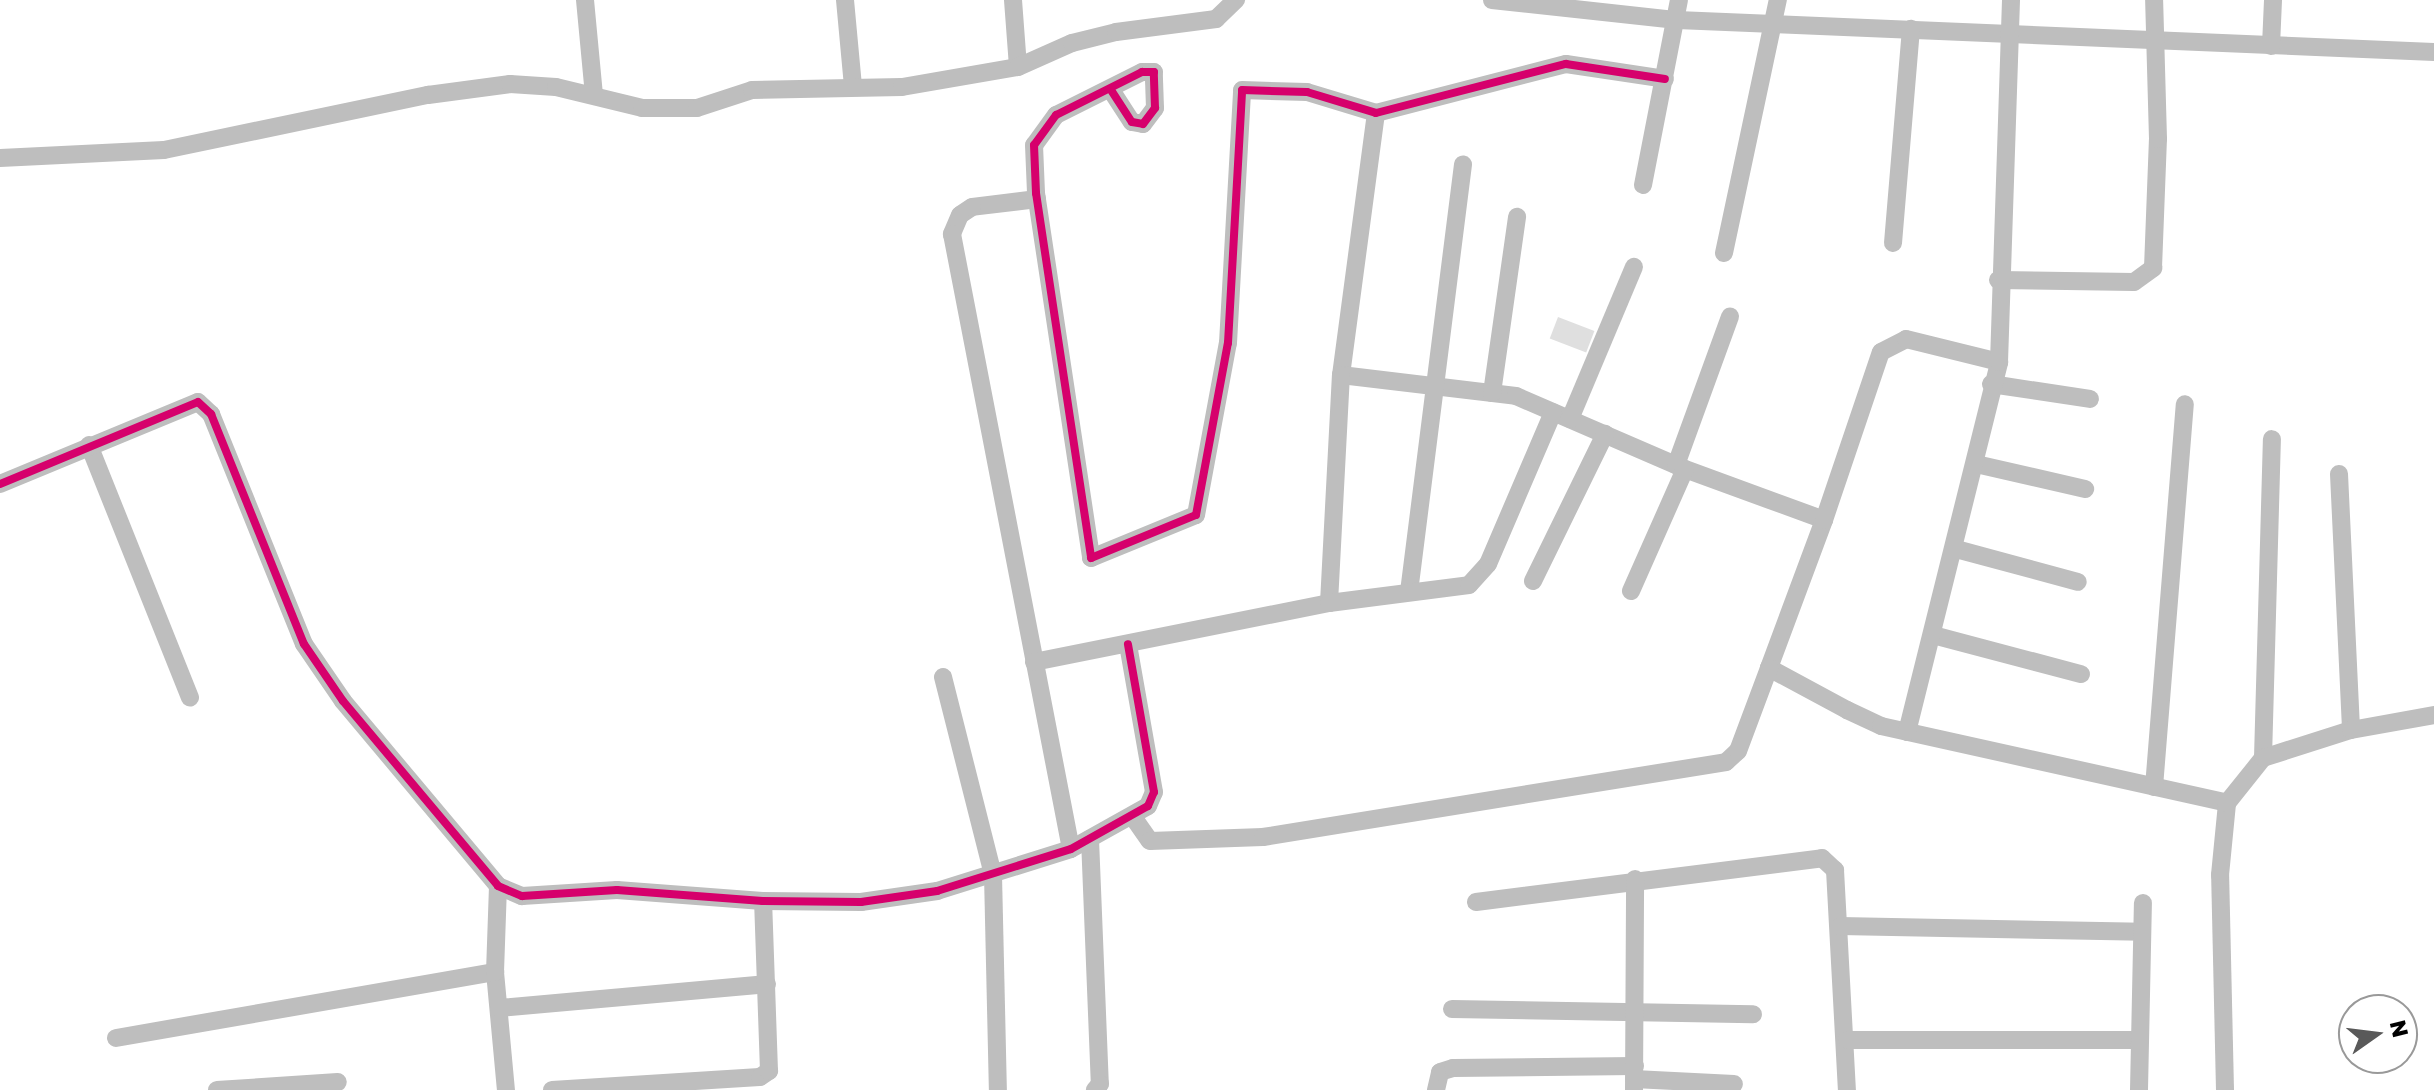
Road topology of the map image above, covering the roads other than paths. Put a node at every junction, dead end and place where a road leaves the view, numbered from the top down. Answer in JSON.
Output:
{"nodes":[{"id":1,"x":585,"y":0,"type":"edge"},
{"id":2,"x":845,"y":0,"type":"edge"},
{"id":3,"x":1013,"y":0,"type":"edge"},
{"id":4,"x":1236,"y":0,"type":"edge"},
{"id":5,"x":1492,"y":0,"type":"edge"},
{"id":6,"x":1679,"y":0,"type":"edge"},
{"id":7,"x":1778,"y":0,"type":"edge"},
{"id":8,"x":2011,"y":0,"type":"edge"},
{"id":9,"x":2154,"y":0,"type":"edge"},
{"id":10,"x":2273,"y":0,"type":"edge"},
{"id":11,"x":1558,"y":3,"type":"edge"},
{"id":12,"x":1677,"y":20,"type":"junction"},
{"id":13,"x":1773,"y":22,"type":"junction"},
{"id":14,"x":1911,"y":29,"type":"junction"},
{"id":15,"x":2011,"y":35,"type":"junction"},
{"id":16,"x":2155,"y":42,"type":"junction"},
{"id":17,"x":2271,"y":46,"type":"junction"},
{"id":18,"x":2434,"y":52,"type":"edge"},
{"id":19,"x":1018,"y":67,"type":"junction"},
{"id":20,"x":1665,"y":79,"type":"junction"},
{"id":21,"x":853,"y":86,"type":"junction"},
{"id":22,"x":1111,"y":90,"type":"dead end"},
{"id":23,"x":594,"y":96,"type":"junction"},
{"id":24,"x":1376,"y":113,"type":"junction"},
{"id":25,"x":0,"y":158,"type":"edge"},
{"id":26,"x":1463,"y":164,"type":"dead end"},
{"id":27,"x":1643,"y":185,"type":"dead end"},
{"id":28,"x":1037,"y":199,"type":"junction"},
{"id":29,"x":1517,"y":217,"type":"dead end"},
{"id":30,"x":1893,"y":243,"type":"dead end"},
{"id":31,"x":1724,"y":253,"type":"dead end"},
{"id":32,"x":1634,"y":267,"type":"dead end"},
{"id":33,"x":1998,"y":280,"type":"junction"},
{"id":34,"x":1730,"y":317,"type":"dead end"},
{"id":35,"x":1999,"y":362,"type":"junction"},
{"id":36,"x":1341,"y":375,"type":"junction"},
{"id":37,"x":1991,"y":384,"type":"junction"},
{"id":38,"x":1432,"y":385,"type":"junction"},
{"id":39,"x":1492,"y":393,"type":"junction"},
{"id":40,"x":2090,"y":399,"type":"dead end"},
{"id":41,"x":2185,"y":404,"type":"dead end"},
{"id":42,"x":1562,"y":415,"type":"junction"},
{"id":43,"x":1605,"y":434,"type":"junction"},
{"id":44,"x":2272,"y":439,"type":"dead end"},
{"id":45,"x":89,"y":445,"type":"junction"},
{"id":46,"x":1976,"y":464,"type":"junction"},
{"id":47,"x":1681,"y":467,"type":"junction"},
{"id":48,"x":2339,"y":474,"type":"dead end"},
{"id":49,"x":0,"y":484,"type":"edge"},
{"id":50,"x":2085,"y":489,"type":"dead end"},
{"id":51,"x":1824,"y":520,"type":"junction"},
{"id":52,"x":1956,"y":549,"type":"junction"},
{"id":53,"x":1533,"y":581,"type":"dead end"},
{"id":54,"x":2078,"y":582,"type":"dead end"},
{"id":55,"x":1631,"y":591,"type":"dead end"},
{"id":56,"x":1409,"y":592,"type":"junction"},
{"id":57,"x":1329,"y":603,"type":"junction"},
{"id":58,"x":1933,"y":635,"type":"junction"},
{"id":59,"x":1128,"y":644,"type":"junction"},
{"id":60,"x":1034,"y":662,"type":"junction"},
{"id":61,"x":1769,"y":668,"type":"junction"},
{"id":62,"x":2081,"y":674,"type":"dead end"},
{"id":63,"x":943,"y":677,"type":"dead end"},
{"id":64,"x":190,"y":698,"type":"dead end"},
{"id":65,"x":2434,"y":715,"type":"edge"},
{"id":66,"x":2351,"y":730,"type":"junction"},
{"id":67,"x":1907,"y":732,"type":"junction"},
{"id":68,"x":2263,"y":758,"type":"junction"},
{"id":69,"x":2154,"y":787,"type":"junction"},
{"id":70,"x":2227,"y":803,"type":"junction"},
{"id":71,"x":1133,"y":817,"type":"junction"},
{"id":72,"x":1090,"y":839,"type":"junction"},
{"id":73,"x":1071,"y":849,"type":"junction"},
{"id":74,"x":993,"y":875,"type":"junction"},
{"id":75,"x":1635,"y":879,"type":"junction"},
{"id":76,"x":498,"y":886,"type":"junction"},
{"id":77,"x":763,"y":901,"type":"junction"},
{"id":78,"x":1476,"y":902,"type":"dead end"},
{"id":79,"x":2143,"y":903,"type":"dead end"},
{"id":80,"x":1840,"y":926,"type":"junction"},
{"id":81,"x":2142,"y":932,"type":"junction"},
{"id":82,"x":495,"y":972,"type":"junction"},
{"id":83,"x":767,"y":984,"type":"junction"},
{"id":84,"x":499,"y":1008,"type":"junction"},
{"id":85,"x":1452,"y":1009,"type":"dead end"},
{"id":86,"x":1638,"y":1012,"type":"junction"},
{"id":87,"x":1753,"y":1014,"type":"dead end"},
{"id":88,"x":116,"y":1038,"type":"dead end"},
{"id":89,"x":1847,"y":1040,"type":"junction"},
{"id":90,"x":2138,"y":1040,"type":"junction"},
{"id":91,"x":1634,"y":1078,"type":"edge"},
{"id":92,"x":338,"y":1082,"type":"dead end"},
{"id":93,"x":1734,"y":1084,"type":"dead end"},
{"id":94,"x":637,"y":1087,"type":"edge"},
{"id":95,"x":294,"y":1088,"type":"edge"},
{"id":96,"x":217,"y":1090,"type":"edge"},
{"id":97,"x":506,"y":1090,"type":"edge"},
{"id":98,"x":552,"y":1090,"type":"edge"},
{"id":99,"x":998,"y":1090,"type":"edge"},
{"id":100,"x":1095,"y":1090,"type":"edge"},
{"id":101,"x":1436,"y":1090,"type":"edge"},
{"id":102,"x":1847,"y":1090,"type":"edge"},
{"id":103,"x":2139,"y":1090,"type":"edge"},
{"id":104,"x":2225,"y":1090,"type":"edge"}],
"edges":[{"from":1,"to":23,"type":"street"},
{"from":2,"to":21,"type":"street"},
{"from":3,"to":19,"type":"street"},
{"from":4,"to":19,"type":"street"},
{"from":5,"to":11,"type":"street"},
{"from":6,"to":12,"type":"street"},
{"from":7,"to":13,"type":"street"},
{"from":8,"to":15,"type":"street"},
{"from":9,"to":16,"type":"street"},
{"from":10,"to":17,"type":"street"},
{"from":11,"to":12,"type":"street"},
{"from":12,"to":13,"type":"street"},
{"from":12,"to":20,"type":"street"},
{"from":13,"to":14,"type":"street"},
{"from":13,"to":31,"type":"street"},
{"from":14,"to":15,"type":"street"},
{"from":14,"to":30,"type":"street"},
{"from":15,"to":16,"type":"street"},
{"from":15,"to":33,"type":"street"},
{"from":16,"to":17,"type":"street"},
{"from":16,"to":33,"type":"street"},
{"from":17,"to":18,"type":"street"},
{"from":19,"to":21,"type":"street"},
{"from":20,"to":24,"type":"street"},
{"from":20,"to":27,"type":"street"},
{"from":21,"to":23,"type":"street"},
{"from":22,"to":28,"type":"street"},
{"from":23,"to":25,"type":"street"},
{"from":24,"to":28,"type":"street"},
{"from":24,"to":36,"type":"street"},
{"from":26,"to":38,"type":"street"},
{"from":28,"to":60,"type":"street"},
{"from":29,"to":39,"type":"street"},
{"from":32,"to":42,"type":"street"},
{"from":33,"to":35,"type":"street"},
{"from":34,"to":47,"type":"street"},
{"from":35,"to":37,"type":"street"},
{"from":35,"to":51,"type":"street"},
{"from":36,"to":38,"type":"street"},
{"from":36,"to":57,"type":"street"},
{"from":37,"to":40,"type":"street"},
{"from":37,"to":46,"type":"street"},
{"from":38,"to":39,"type":"street"},
{"from":38,"to":56,"type":"street"},
{"from":39,"to":42,"type":"street"},
{"from":41,"to":69,"type":"street"},
{"from":42,"to":43,"type":"street"},
{"from":42,"to":56,"type":"street"},
{"from":43,"to":47,"type":"street"},
{"from":43,"to":53,"type":"street"},
{"from":44,"to":68,"type":"street"},
{"from":45,"to":49,"type":"street"},
{"from":45,"to":64,"type":"street"},
{"from":45,"to":76,"type":"street"},
{"from":46,"to":50,"type":"street"},
{"from":46,"to":52,"type":"street"},
{"from":47,"to":51,"type":"street"},
{"from":47,"to":55,"type":"street"},
{"from":48,"to":66,"type":"street"},
{"from":51,"to":61,"type":"street"},
{"from":52,"to":54,"type":"street"},
{"from":52,"to":58,"type":"street"},
{"from":56,"to":57,"type":"street"},
{"from":57,"to":59,"type":"street"},
{"from":58,"to":62,"type":"street"},
{"from":58,"to":67,"type":"street"},
{"from":59,"to":60,"type":"street"},
{"from":59,"to":71,"type":"street"},
{"from":60,"to":73,"type":"street"},
{"from":61,"to":67,"type":"street"},
{"from":61,"to":71,"type":"street"},
{"from":63,"to":74,"type":"street"},
{"from":65,"to":66,"type":"street"},
{"from":66,"to":68,"type":"street"},
{"from":67,"to":69,"type":"street"},
{"from":68,"to":70,"type":"street"},
{"from":69,"to":70,"type":"street"},
{"from":70,"to":104,"type":"street"},
{"from":71,"to":72,"type":"street"},
{"from":72,"to":73,"type":"street"},
{"from":72,"to":100,"type":"street"},
{"from":73,"to":74,"type":"street"},
{"from":74,"to":77,"type":"street"},
{"from":74,"to":99,"type":"street"},
{"from":75,"to":78,"type":"street"},
{"from":75,"to":80,"type":"street"},
{"from":75,"to":86,"type":"street"},
{"from":76,"to":77,"type":"street"},
{"from":76,"to":82,"type":"street"},
{"from":77,"to":83,"type":"street"},
{"from":79,"to":81,"type":"street"},
{"from":80,"to":81,"type":"street"},
{"from":80,"to":89,"type":"street"},
{"from":81,"to":90,"type":"street"},
{"from":82,"to":84,"type":"street"},
{"from":82,"to":88,"type":"street"},
{"from":83,"to":84,"type":"street"},
{"from":83,"to":94,"type":"street"},
{"from":84,"to":97,"type":"street"},
{"from":85,"to":86,"type":"street"},
{"from":86,"to":87,"type":"street"},
{"from":86,"to":91,"type":"street"},
{"from":89,"to":90,"type":"street"},
{"from":89,"to":102,"type":"street"},
{"from":90,"to":103,"type":"street"},
{"from":91,"to":93,"type":"street"},
{"from":91,"to":101,"type":"street"},
{"from":92,"to":95,"type":"street"},
{"from":94,"to":98,"type":"street"},
{"from":95,"to":96,"type":"street"}]}
